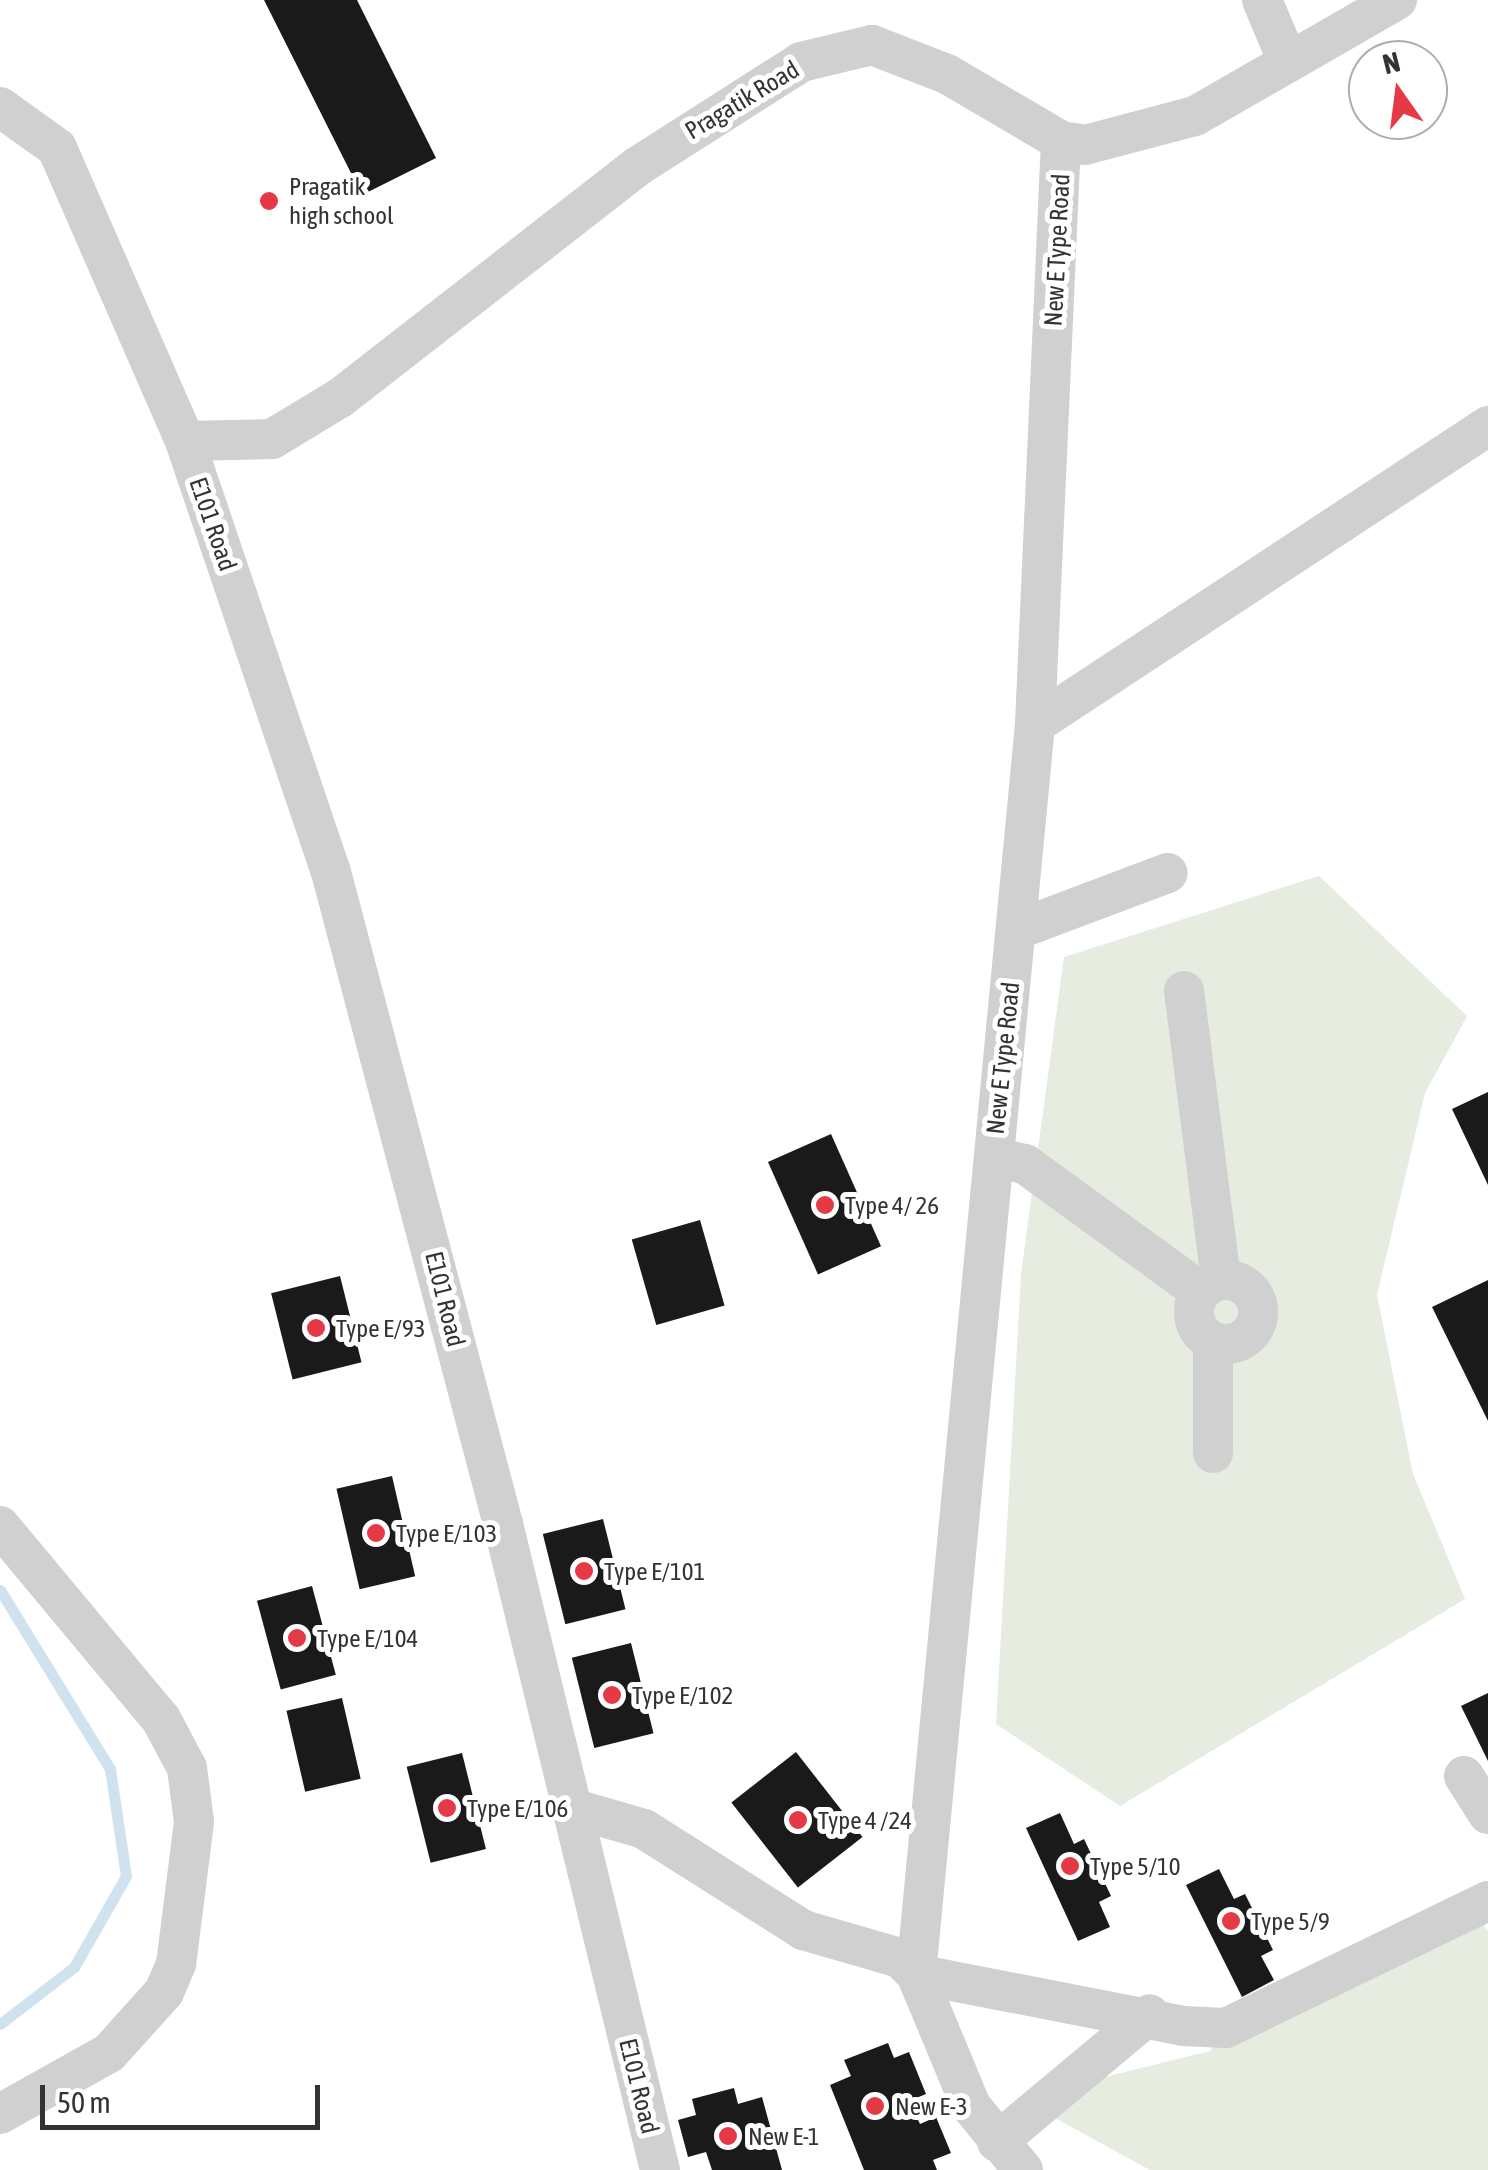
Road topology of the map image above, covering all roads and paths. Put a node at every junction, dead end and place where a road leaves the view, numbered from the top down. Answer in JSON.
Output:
{"nodes":[{"id":1,"x":1262,"y":0,"type":"edge"},
{"id":2,"x":1397,"y":0,"type":"edge"},
{"id":3,"x":1288,"y":62,"type":"junction"},
{"id":4,"x":0,"y":107,"type":"edge"},
{"id":5,"x":1062,"y":141,"type":"junction"},
{"id":6,"x":1488,"y":426,"type":"edge"},
{"id":7,"x":185,"y":441,"type":"junction"},
{"id":8,"x":1036,"y":724,"type":"junction"},
{"id":9,"x":1168,"y":873,"type":"dead end"},
{"id":10,"x":1016,"y":930,"type":"junction"},
{"id":11,"x":1184,"y":991,"type":"dead end"},
{"id":12,"x":994,"y":1158,"type":"junction"},
{"id":13,"x":1210,"y":1285,"type":"junction"},
{"id":14,"x":1213,"y":1342,"type":"junction"},
{"id":15,"x":1212,"y":1453,"type":"dead end"},
{"id":16,"x":0,"y":1526,"type":"edge"},
{"id":17,"x":1464,"y":1776,"type":"dead end"},
{"id":18,"x":568,"y":1808,"type":"junction"},
{"id":19,"x":1488,"y":1814,"type":"edge"},
{"id":20,"x":1488,"y":1901,"type":"edge"},
{"id":21,"x":916,"y":1974,"type":"junction"},
{"id":22,"x":1150,"y":2014,"type":"junction"},
{"id":23,"x":0,"y":2114,"type":"edge"},
{"id":24,"x":1010,"y":2156,"type":"edge"},
{"id":25,"x":660,"y":2170,"type":"edge"}],
"edges":[{"from":1,"to":3,"type":"street"},
{"from":2,"to":3,"type":"street"},
{"from":3,"to":5,"type":"street"},
{"from":4,"to":7,"type":"street","name":"E101 Road"},
{"from":5,"to":7,"type":"street","name":"Pragatik Road"},
{"from":5,"to":8,"type":"street","name":"New E Type Road"},
{"from":6,"to":8,"type":"street"},
{"from":7,"to":18,"type":"street","name":"E101 Road"},
{"from":8,"to":10,"type":"street","name":"New E Type Road"},
{"from":9,"to":10,"type":"street"},
{"from":10,"to":12,"type":"street","name":"New E Type Road"},
{"from":11,"to":13,"type":"street"},
{"from":12,"to":13,"type":"street"},
{"from":12,"to":21,"type":"street","name":"New E Type Road"},
{"from":13,"to":14,"type":"street"},
{"from":13,"to":14,"type":"street"},
{"from":14,"to":15,"type":"street"},
{"from":16,"to":23,"type":"street"},
{"from":17,"to":19,"type":"street"},
{"from":18,"to":21,"type":"street"},
{"from":18,"to":25,"type":"street","name":"E101 Road"},
{"from":20,"to":22,"type":"street"},
{"from":21,"to":22,"type":"street"},
{"from":21,"to":24,"type":"street"},
{"from":22,"to":24,"type":"street"}]}
